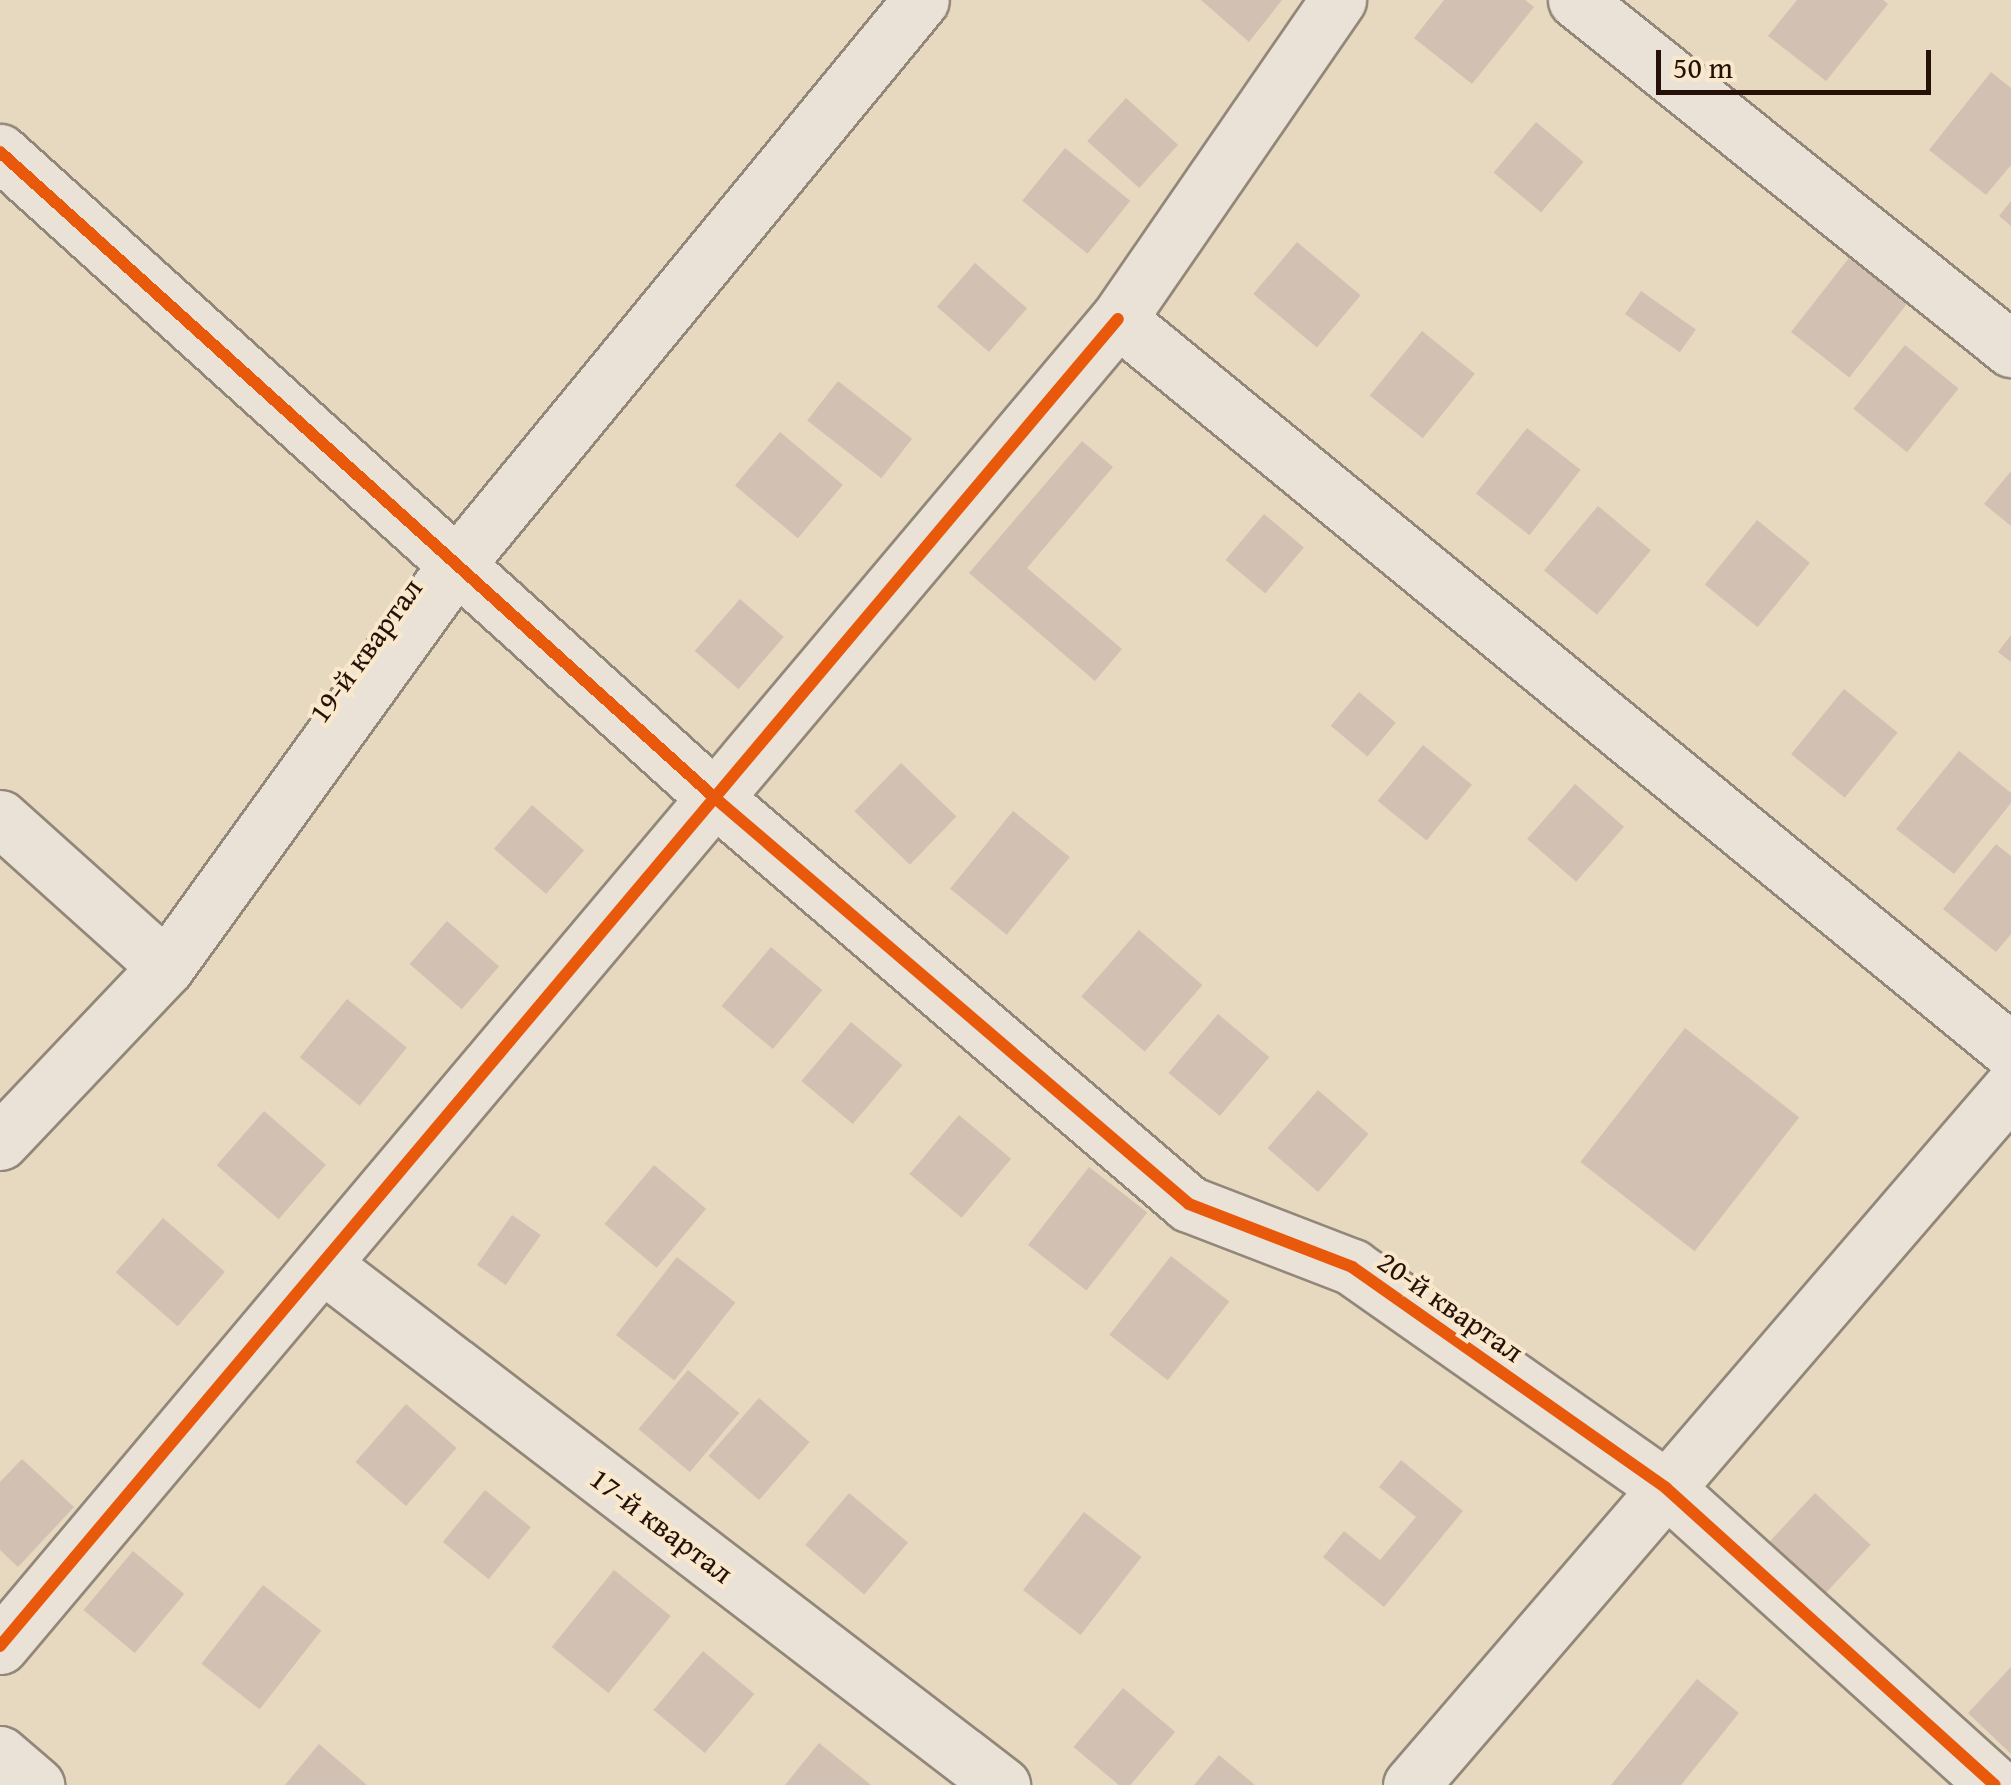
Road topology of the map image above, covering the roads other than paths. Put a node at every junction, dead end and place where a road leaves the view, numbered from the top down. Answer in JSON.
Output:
{"nodes":[{"id":1,"x":921,"y":0,"type":"edge"},
{"id":2,"x":1338,"y":0,"type":"edge"},
{"id":3,"x":1576,"y":0,"type":"edge"},
{"id":4,"x":0,"y":152,"type":"edge"},
{"id":5,"x":1118,"y":319,"type":"junction"},
{"id":6,"x":2011,"y":349,"type":"edge"},
{"id":7,"x":457,"y":564,"type":"junction"},
{"id":8,"x":715,"y":798,"type":"junction"},
{"id":9,"x":0,"y":818,"type":"edge"},
{"id":10,"x":166,"y":967,"type":"junction"},
{"id":11,"x":2011,"y":1051,"type":"edge"},
{"id":12,"x":2011,"y":1088,"type":"edge"},
{"id":13,"x":0,"y":1142,"type":"edge"},
{"id":14,"x":322,"y":1264,"type":"junction"},
{"id":15,"x":1666,"y":1488,"type":"junction"},
{"id":16,"x":0,"y":1646,"type":"edge"},
{"id":17,"x":0,"y":1754,"type":"edge"},
{"id":18,"x":36,"y":1785,"type":"edge"},
{"id":19,"x":1002,"y":1785,"type":"edge"},
{"id":20,"x":1411,"y":1785,"type":"edge"},
{"id":21,"x":1994,"y":1785,"type":"edge"}],
"edges":[{"from":1,"to":7,"type":"street","name":"19-й квартал"},
{"from":2,"to":5,"type":"street"},
{"from":3,"to":6,"type":"street"},
{"from":4,"to":7,"type":"street","name":"20-й квартал"},
{"from":5,"to":8,"type":"street"},
{"from":5,"to":11,"type":"street"},
{"from":7,"to":8,"type":"street","name":"20-й квартал"},
{"from":7,"to":10,"type":"street","name":"19-й квартал"},
{"from":8,"to":14,"type":"street"},
{"from":8,"to":15,"type":"street","name":"20-й квартал"},
{"from":9,"to":10,"type":"street"},
{"from":10,"to":13,"type":"street","name":"19-й квартал"},
{"from":12,"to":15,"type":"street"},
{"from":14,"to":16,"type":"street"},
{"from":14,"to":19,"type":"street","name":"17-й квартал"},
{"from":15,"to":20,"type":"street"},
{"from":15,"to":21,"type":"street","name":"20-й квартал"},
{"from":17,"to":18,"type":"street"}]}
